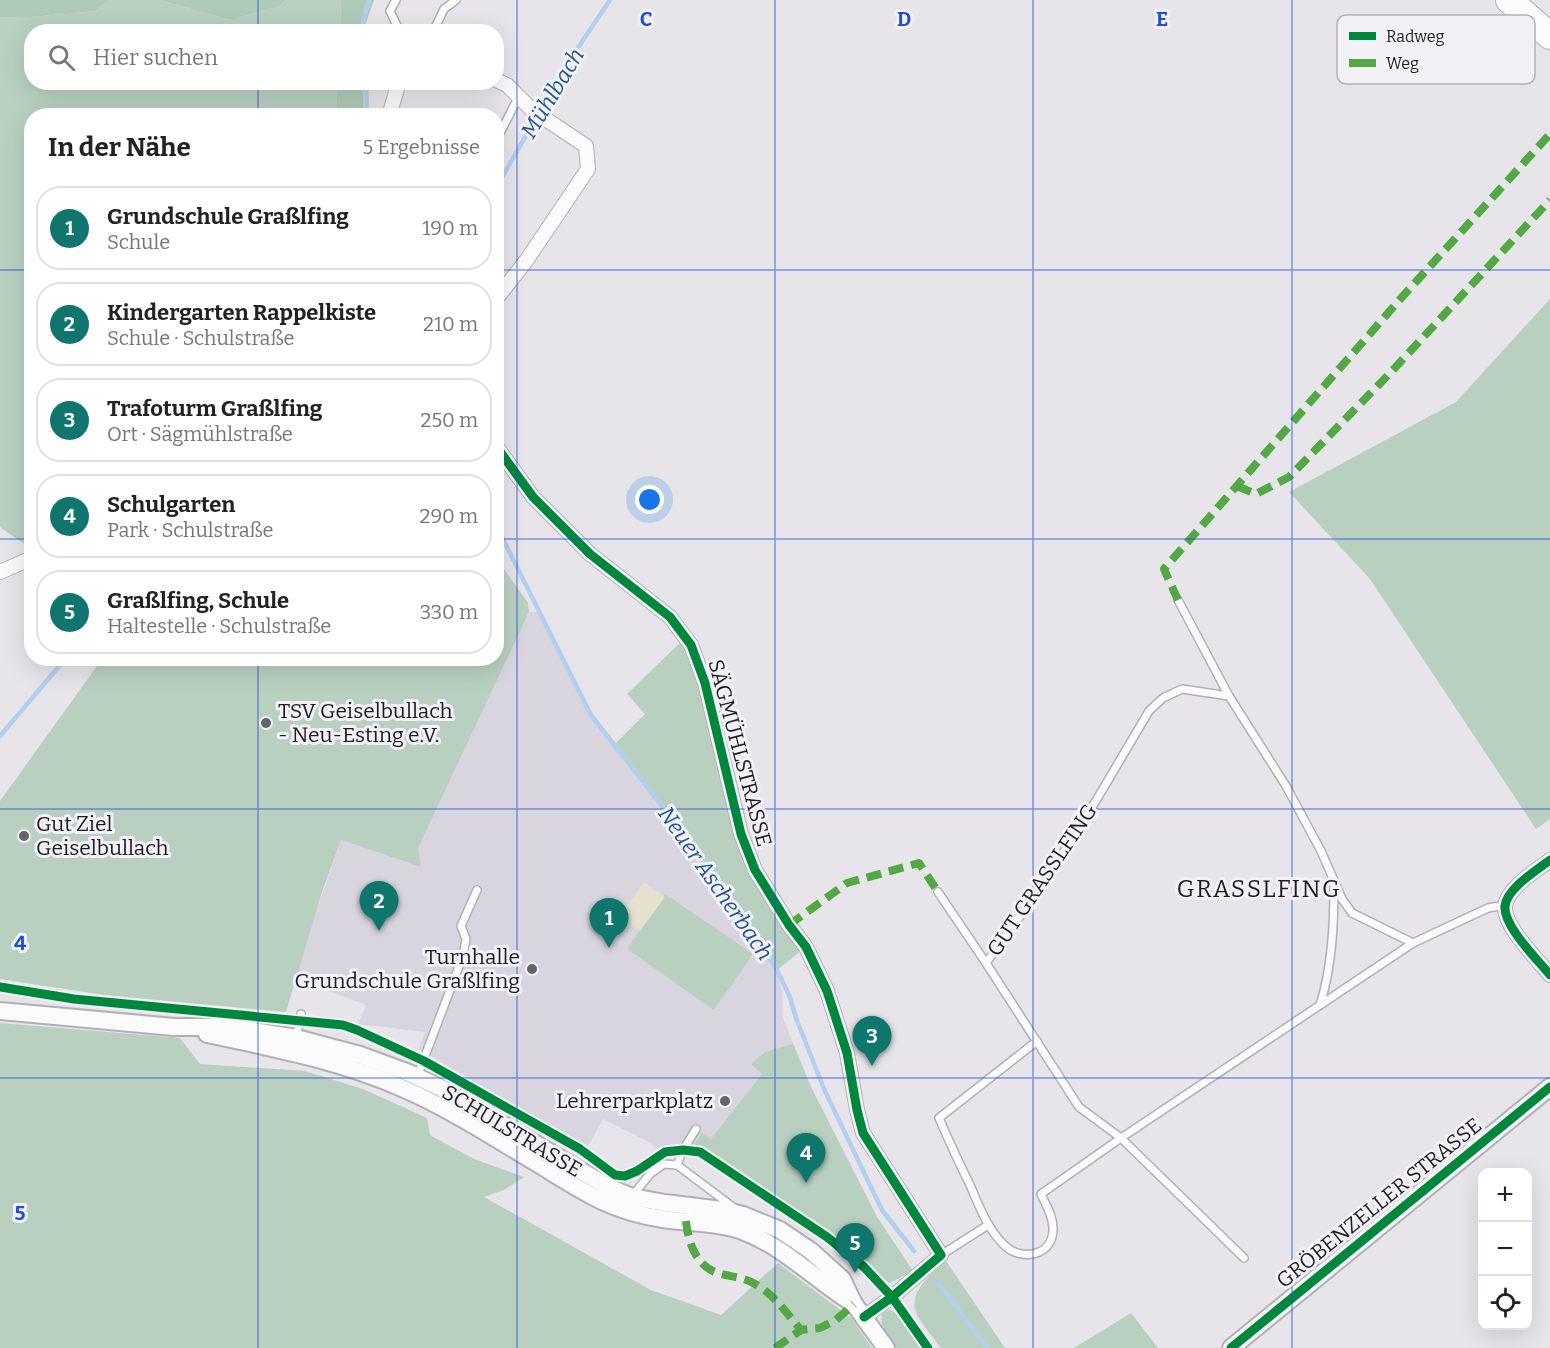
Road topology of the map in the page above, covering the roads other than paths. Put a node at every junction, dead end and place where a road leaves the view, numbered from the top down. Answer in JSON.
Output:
{"nodes":[{"id":1,"x":396,"y":0,"type":"edge"},
{"id":2,"x":456,"y":0,"type":"edge"},
{"id":3,"x":1509,"y":0,"type":"edge"},
{"id":4,"x":1526,"y":15,"type":"edge"},
{"id":5,"x":1535,"y":23,"type":"edge"},
{"id":6,"x":396,"y":24,"type":"edge"},
{"id":7,"x":437,"y":24,"type":"edge"},
{"id":8,"x":1550,"y":36,"type":"edge"},
{"id":9,"x":504,"y":84,"type":"edge"},
{"id":10,"x":397,"y":90,"type":"edge"},
{"id":11,"x":519,"y":96,"type":"junction"},
{"id":12,"x":391,"y":108,"type":"edge"},
{"id":13,"x":504,"y":125,"type":"edge"},
{"id":14,"x":504,"y":288,"type":"edge"},
{"id":15,"x":504,"y":457,"type":"edge"},
{"id":16,"x":24,"y":562,"type":"edge"},
{"id":17,"x":0,"y":572,"type":"edge"},
{"id":18,"x":1178,"y":600,"type":"dead end"},
{"id":19,"x":1228,"y":696,"type":"junction"},
{"id":20,"x":1550,"y":860,"type":"edge"},
{"id":21,"x":1334,"y":883,"type":"junction"},
{"id":22,"x":477,"y":890,"type":"dead end"},
{"id":23,"x":938,"y":892,"type":"dead end"},
{"id":24,"x":1505,"y":905,"type":"junction"},
{"id":25,"x":1413,"y":943,"type":"junction"},
{"id":26,"x":986,"y":963,"type":"junction"},
{"id":27,"x":1550,"y":975,"type":"edge"},
{"id":28,"x":1320,"y":1005,"type":"junction"},
{"id":29,"x":0,"y":1011,"type":"edge"},
{"id":30,"x":301,"y":1014,"type":"dead end"},
{"id":31,"x":174,"y":1027,"type":"junction"},
{"id":32,"x":296,"y":1038,"type":"junction"},
{"id":33,"x":1037,"y":1041,"type":"junction"},
{"id":34,"x":301,"y":1055,"type":"junction"},
{"id":35,"x":417,"y":1077,"type":"junction"},
{"id":36,"x":1550,"y":1087,"type":"edge"},
{"id":37,"x":696,"y":1129,"type":"dead end"},
{"id":38,"x":1121,"y":1138,"type":"junction"},
{"id":39,"x":677,"y":1165,"type":"junction"},
{"id":40,"x":632,"y":1197,"type":"junction"},
{"id":41,"x":638,"y":1214,"type":"junction"},
{"id":42,"x":743,"y":1215,"type":"junction"},
{"id":43,"x":988,"y":1225,"type":"junction"},
{"id":44,"x":938,"y":1258,"type":"junction"},
{"id":45,"x":1244,"y":1258,"type":"dead end"},
{"id":46,"x":859,"y":1310,"type":"junction"},
{"id":47,"x":886,"y":1348,"type":"edge"},
{"id":48,"x":1231,"y":1348,"type":"edge"}],
"edges":[{"from":1,"to":6,"type":"lane"},
{"from":2,"to":7,"type":"lane"},
{"from":3,"to":4,"type":"highway"},
{"from":5,"to":8,"type":"highway"},
{"from":9,"to":11,"type":"street"},
{"from":10,"to":12,"type":"street"},
{"from":11,"to":13,"type":"lane"},
{"from":11,"to":14,"type":"street"},
{"from":15,"to":44,"type":"street","name":"SÄGMÜHLSTRASSE"},
{"from":16,"to":17,"type":"street"},
{"from":18,"to":19,"type":"lane"},
{"from":19,"to":21,"type":"lane"},
{"from":19,"to":26,"type":"lane","name":"GUT GRASSLFING"},
{"from":20,"to":24,"type":"street"},
{"from":21,"to":25,"type":"lane"},
{"from":21,"to":28,"type":"lane"},
{"from":22,"to":35,"type":"lane"},
{"from":23,"to":26,"type":"lane"},
{"from":24,"to":25,"type":"lane"},
{"from":24,"to":27,"type":"street"},
{"from":25,"to":28,"type":"lane"},
{"from":26,"to":33,"type":"lane","name":"GUT GRASSLFING"},
{"from":28,"to":38,"type":"lane"},
{"from":29,"to":31,"type":"street","name":"SCHULSTRASSE"},
{"from":30,"to":32,"type":"lane"},
{"from":31,"to":32,"type":"street","name":"SCHULSTRASSE"},
{"from":31,"to":34,"type":"street","name":"SCHULSTRASSE"},
{"from":32,"to":34,"type":"lane"},
{"from":32,"to":35,"type":"street","name":"SCHULSTRASSE"},
{"from":33,"to":38,"type":"lane","name":"GUT GRASSLFING"},
{"from":33,"to":43,"type":"lane"},
{"from":34,"to":41,"type":"street","name":"SCHULSTRASSE"},
{"from":35,"to":40,"type":"street","name":"SCHULSTRASSE"},
{"from":36,"to":48,"type":"street","name":"GRÖBENZELLER STRASSE"},
{"from":37,"to":39,"type":"lane"},
{"from":38,"to":43,"type":"lane"},
{"from":38,"to":45,"type":"lane","name":"GUT GRASSLFING"},
{"from":39,"to":40,"type":"lane"},
{"from":39,"to":42,"type":"lane"},
{"from":40,"to":41,"type":"lane"},
{"from":40,"to":42,"type":"street","name":"SCHULSTRASSE"},
{"from":41,"to":46,"type":"street","name":"SCHULSTRASSE"},
{"from":42,"to":46,"type":"street","name":"SCHULSTRASSE"},
{"from":43,"to":44,"type":"lane"},
{"from":44,"to":46,"type":"street"},
{"from":46,"to":47,"type":"street","name":"SCHULSTRASSE"}]}
